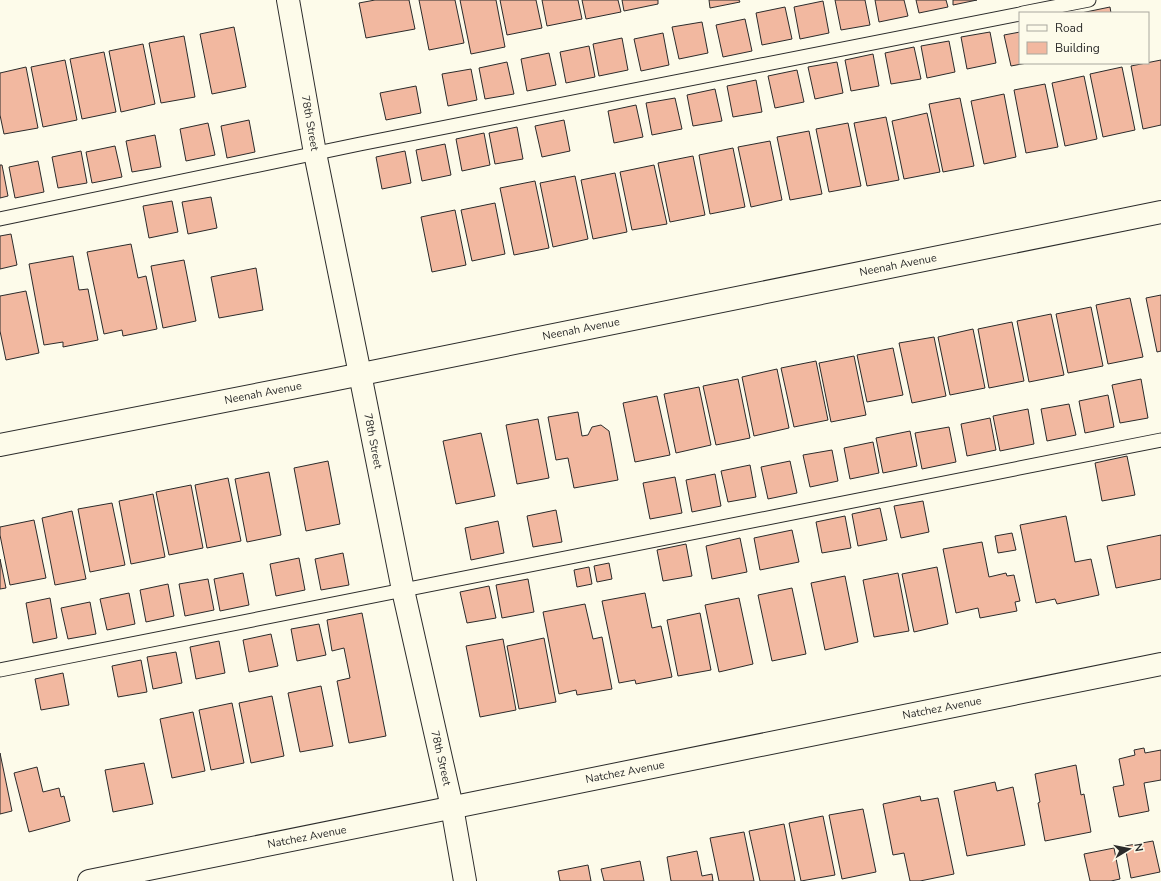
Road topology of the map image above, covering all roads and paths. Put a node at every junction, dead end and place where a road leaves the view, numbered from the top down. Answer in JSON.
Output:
{"nodes":[{"id":1,"x":288,"y":0,"type":"edge"},
{"id":2,"x":1089,"y":0,"type":"edge"},
{"id":3,"x":1028,"y":12,"type":"edge"},
{"id":4,"x":1019,"y":14,"type":"edge"},
{"id":5,"x":315,"y":153,"type":"junction"},
{"id":6,"x":1161,"y":212,"type":"edge"},
{"id":7,"x":0,"y":219,"type":"edge"},
{"id":8,"x":360,"y":374,"type":"junction"},
{"id":9,"x":1161,"y":440,"type":"edge"},
{"id":10,"x":0,"y":445,"type":"edge"},
{"id":11,"x":403,"y":590,"type":"junction"},
{"id":12,"x":1161,"y":664,"type":"edge"},
{"id":13,"x":0,"y":670,"type":"edge"},
{"id":14,"x":452,"y":807,"type":"junction"},
{"id":15,"x":89,"y":881,"type":"edge"},
{"id":16,"x":465,"y":881,"type":"edge"}],
"edges":[{"from":1,"to":5,"type":"street","name":"78th Street"},
{"from":2,"to":3,"type":"lane"},
{"from":4,"to":5,"type":"lane"},
{"from":5,"to":7,"type":"lane"},
{"from":5,"to":8,"type":"street","name":"78th Street"},
{"from":6,"to":8,"type":"street","name":"Neenah Avenue"},
{"from":8,"to":10,"type":"street","name":"Neenah Avenue"},
{"from":8,"to":11,"type":"street","name":"78th Street"},
{"from":9,"to":11,"type":"lane"},
{"from":11,"to":13,"type":"lane"},
{"from":11,"to":14,"type":"street","name":"78th Street"},
{"from":12,"to":14,"type":"street","name":"Natchez Avenue"},
{"from":14,"to":15,"type":"street","name":"Natchez Avenue"},
{"from":14,"to":16,"type":"street","name":"78th Street"}]}
